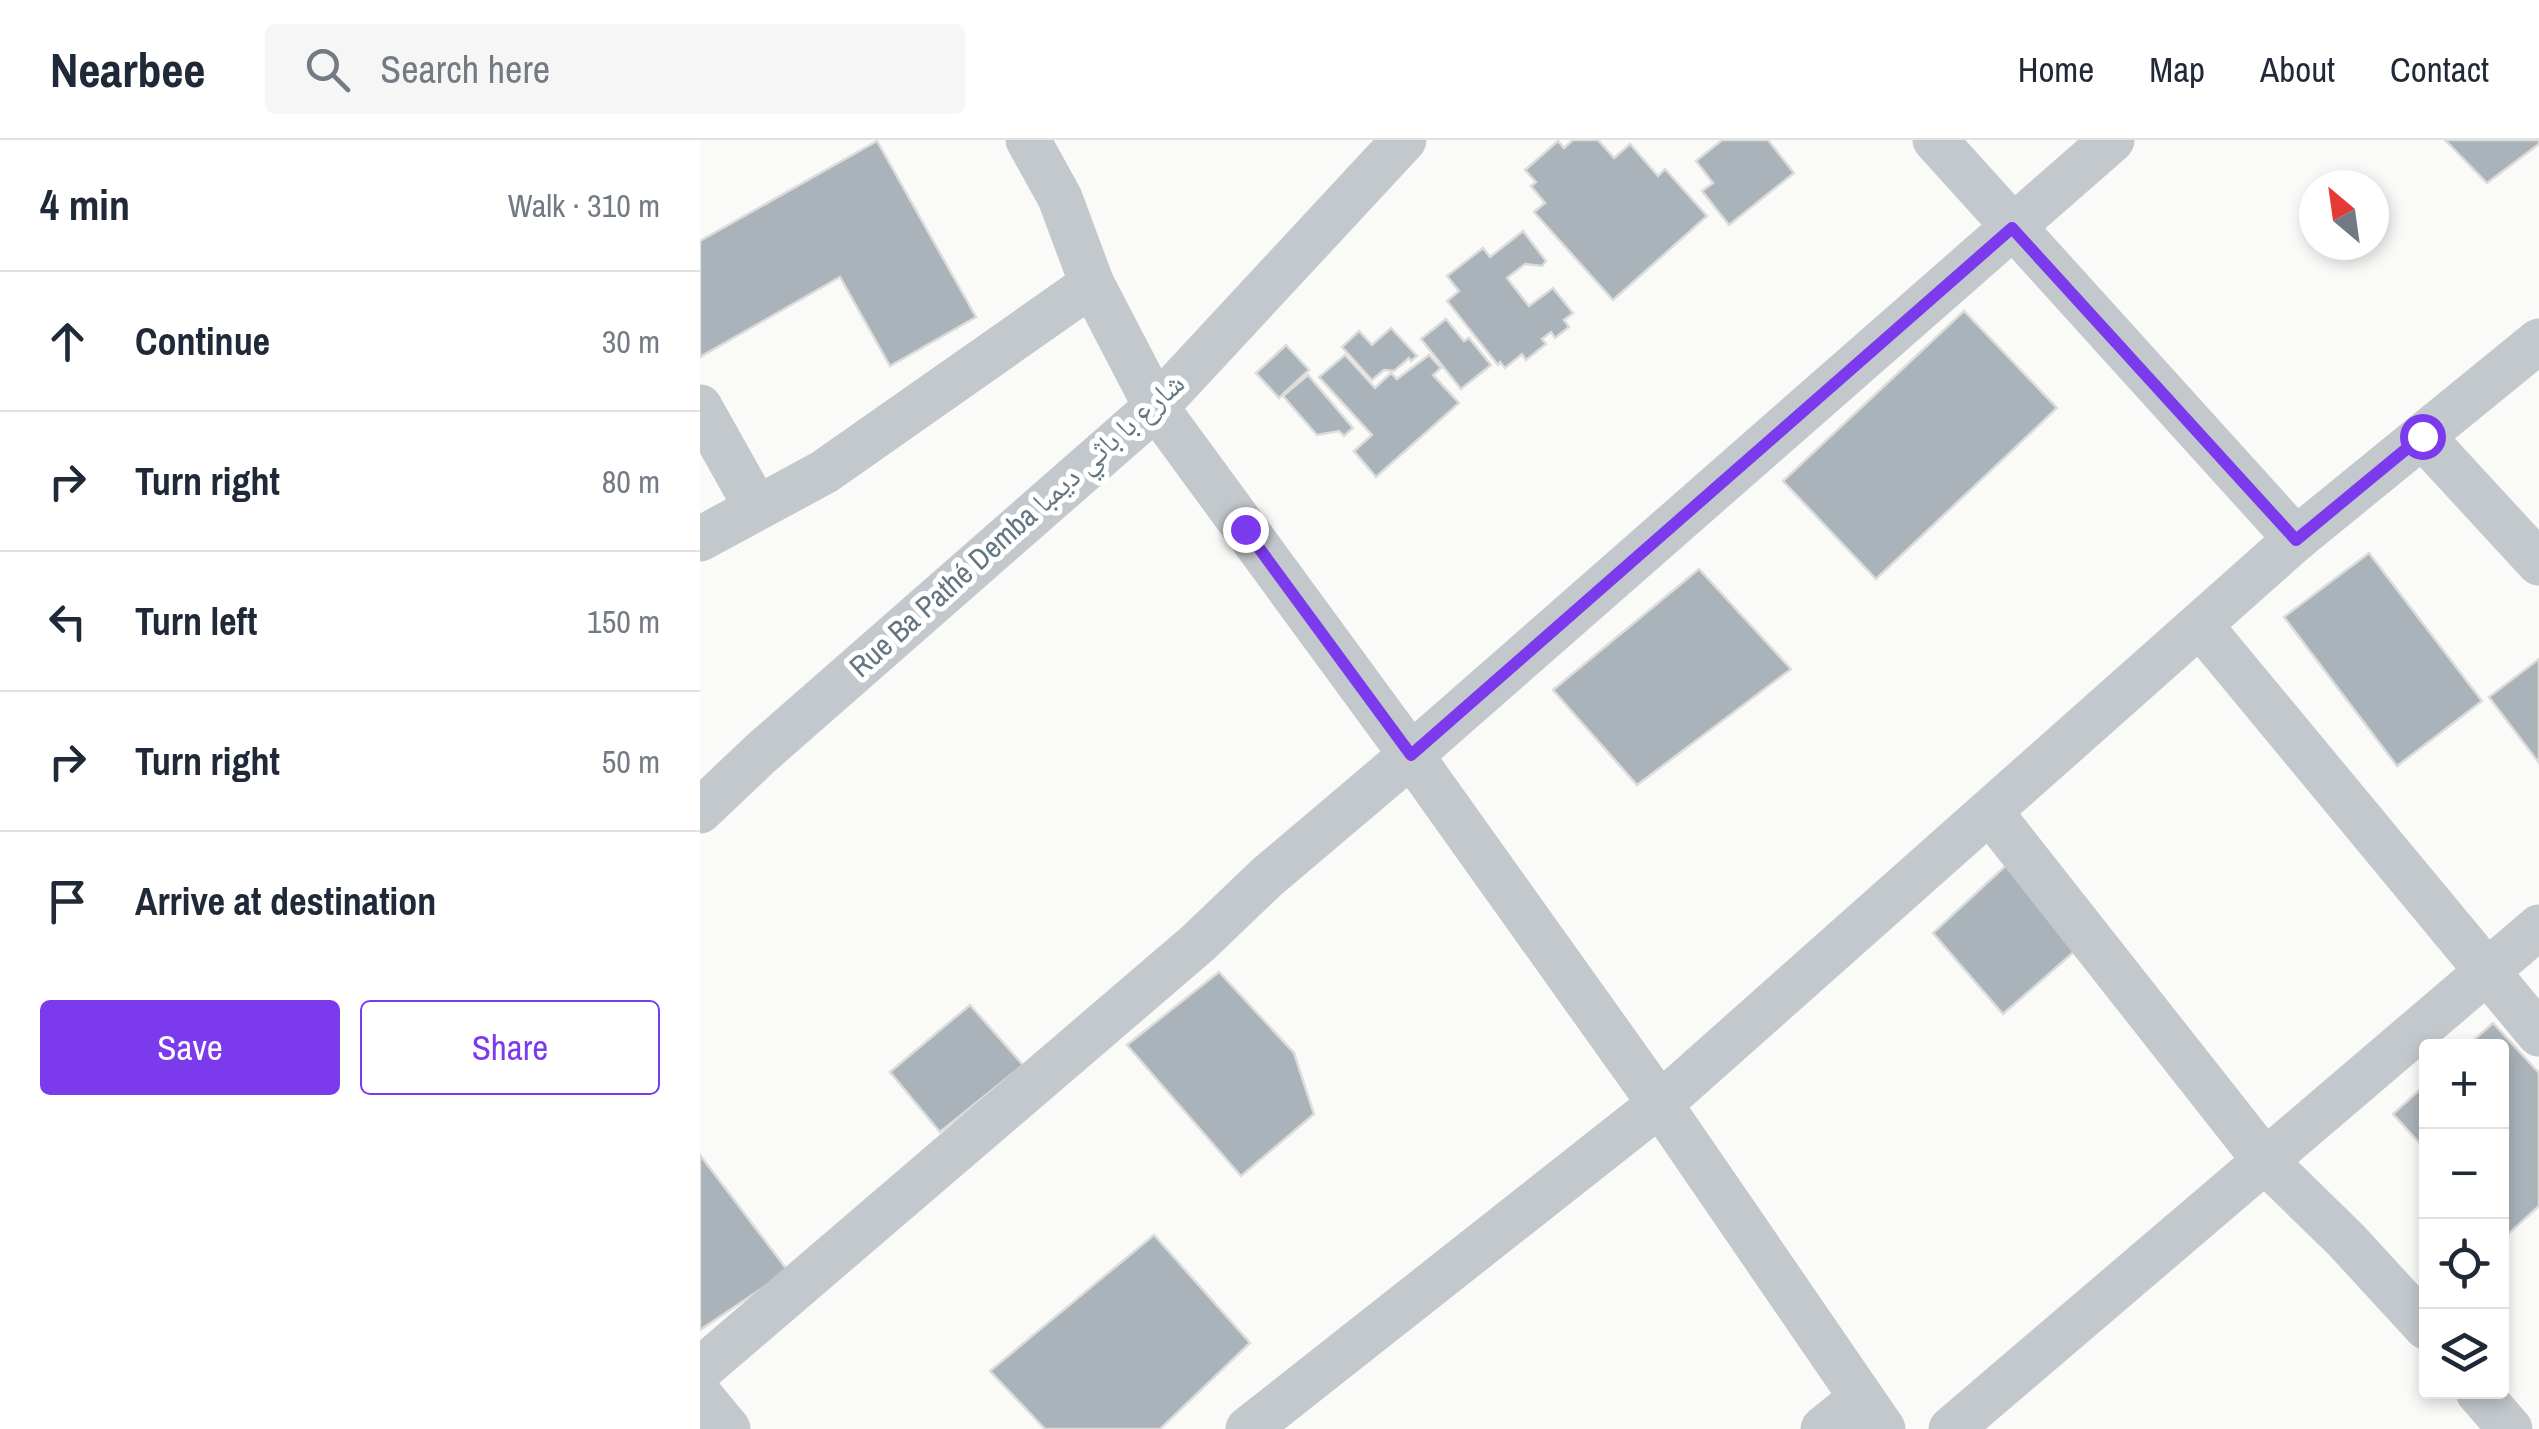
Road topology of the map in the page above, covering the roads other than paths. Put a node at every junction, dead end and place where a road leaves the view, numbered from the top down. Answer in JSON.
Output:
{"nodes":[{"id":1,"x":1028,"y":140,"type":"edge"},
{"id":2,"x":1404,"y":140,"type":"edge"},
{"id":3,"x":1936,"y":140,"type":"edge"},
{"id":4,"x":2112,"y":140,"type":"edge"},
{"id":5,"x":2012,"y":228,"type":"junction"},
{"id":6,"x":1092,"y":284,"type":"junction"},
{"id":7,"x":2539,"y":341,"type":"edge"},
{"id":8,"x":700,"y":407,"type":"edge"},
{"id":9,"x":1156,"y":408,"type":"junction"},
{"id":10,"x":2422,"y":436,"type":"junction"},
{"id":11,"x":756,"y":507,"type":"junction"},
{"id":12,"x":700,"y":539,"type":"edge"},
{"id":13,"x":2296,"y":540,"type":"junction"},
{"id":14,"x":2539,"y":563,"type":"edge"},
{"id":15,"x":2200,"y":625,"type":"junction"},
{"id":16,"x":1411,"y":755,"type":"junction"},
{"id":17,"x":700,"y":811,"type":"edge"},
{"id":18,"x":1991,"y":813,"type":"junction"},
{"id":19,"x":2539,"y":927,"type":"edge"},
{"id":20,"x":2486,"y":972,"type":"junction"},
{"id":21,"x":2539,"y":1034,"type":"edge"},
{"id":22,"x":1660,"y":1104,"type":"junction"},
{"id":23,"x":2266,"y":1162,"type":"junction"},
{"id":24,"x":2419,"y":1319,"type":"edge"},
{"id":25,"x":700,"y":1370,"type":"edge"},
{"id":26,"x":700,"y":1395,"type":"edge"},
{"id":27,"x":2484,"y":1399,"type":"edge"},
{"id":28,"x":1872,"y":1413,"type":"edge"},
{"id":29,"x":728,"y":1429,"type":"edge"},
{"id":30,"x":1248,"y":1429,"type":"edge"},
{"id":31,"x":1823,"y":1429,"type":"edge"},
{"id":32,"x":1951,"y":1429,"type":"edge"},
{"id":33,"x":2510,"y":1429,"type":"edge"}],
"edges":[{"from":1,"to":6,"type":"street"},
{"from":2,"to":9,"type":"street","name":"Rue Ba Pathé Demba شارع با باثي ديمبا"},
{"from":3,"to":5,"type":"street"},
{"from":4,"to":5,"type":"street"},
{"from":5,"to":13,"type":"street"},
{"from":5,"to":16,"type":"street"},
{"from":6,"to":9,"type":"street"},
{"from":6,"to":11,"type":"street"},
{"from":7,"to":10,"type":"street"},
{"from":8,"to":11,"type":"street"},
{"from":9,"to":16,"type":"street"},
{"from":9,"to":17,"type":"street","name":"Rue Ba Pathé Demba شارع با باثي ديمبا"},
{"from":10,"to":13,"type":"street"},
{"from":10,"to":14,"type":"street"},
{"from":11,"to":12,"type":"street"},
{"from":13,"to":15,"type":"street"},
{"from":15,"to":18,"type":"street"},
{"from":15,"to":20,"type":"street"},
{"from":16,"to":22,"type":"street"},
{"from":16,"to":25,"type":"street"},
{"from":18,"to":22,"type":"street"},
{"from":18,"to":23,"type":"street"},
{"from":19,"to":20,"type":"street"},
{"from":20,"to":21,"type":"street"},
{"from":20,"to":23,"type":"street"},
{"from":22,"to":28,"type":"street"},
{"from":22,"to":30,"type":"street"},
{"from":23,"to":24,"type":"street"},
{"from":23,"to":32,"type":"street"},
{"from":26,"to":29,"type":"street"},
{"from":27,"to":33,"type":"street"},
{"from":28,"to":31,"type":"street"}]}
